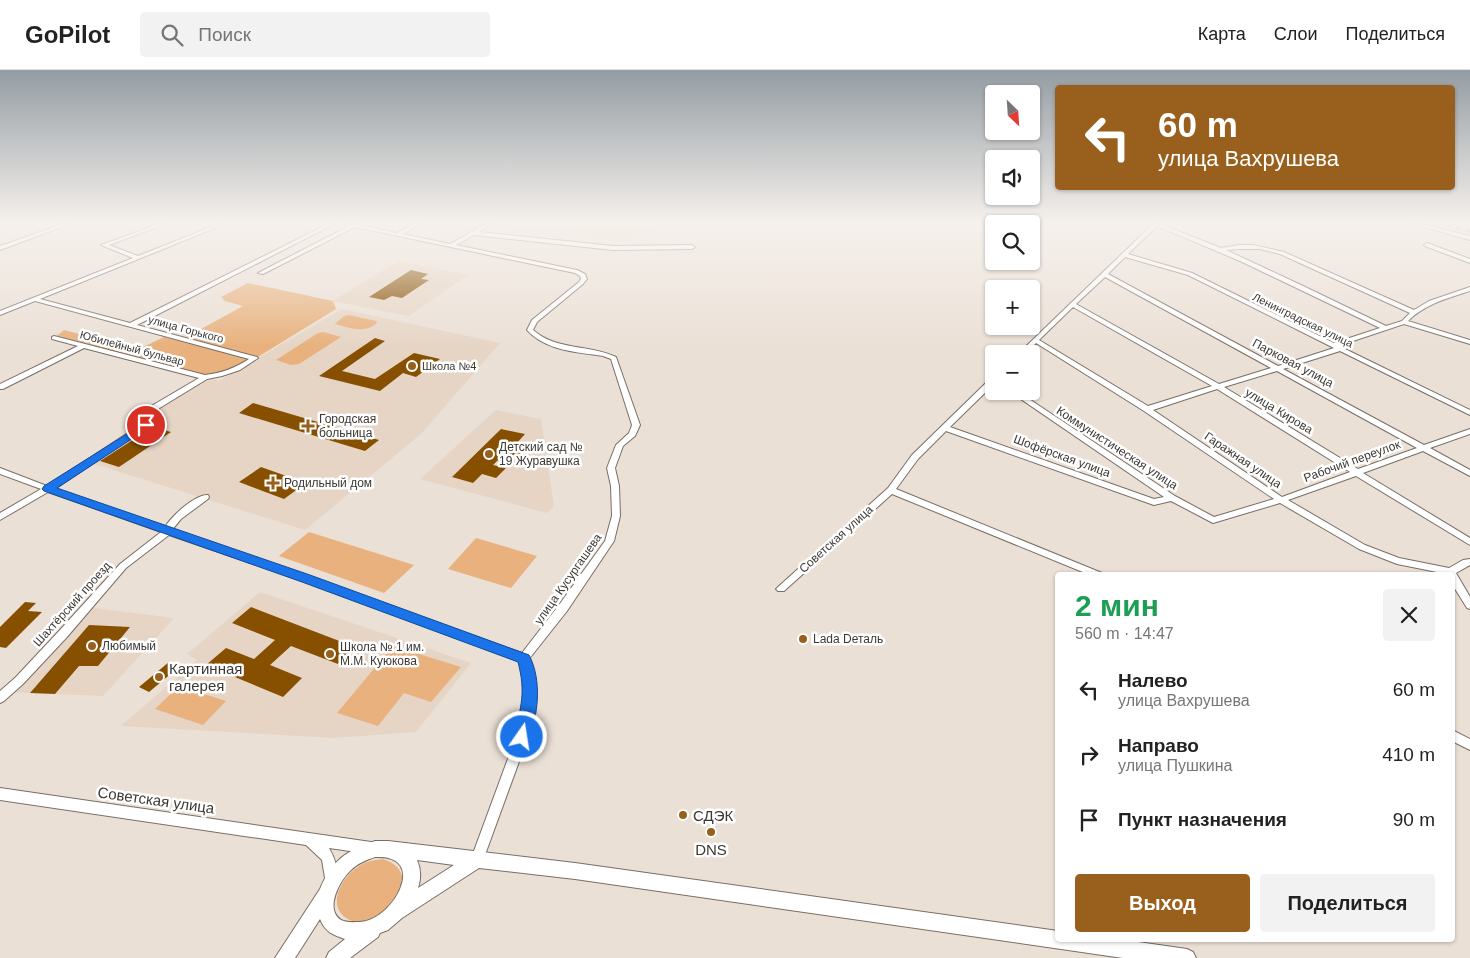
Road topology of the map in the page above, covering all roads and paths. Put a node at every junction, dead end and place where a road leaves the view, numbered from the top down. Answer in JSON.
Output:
{"nodes":[{"id":1,"x":119,"y":265,"type":"edge"},
{"id":2,"x":249,"y":265,"type":"edge"},
{"id":3,"x":275,"y":265,"type":"edge"},
{"id":4,"x":548,"y":265,"type":"edge"},
{"id":5,"x":1113,"y":265,"type":"edge"},
{"id":6,"x":1160,"y":265,"type":"edge"},
{"id":7,"x":1255,"y":265,"type":"edge"},
{"id":8,"x":1310,"y":265,"type":"edge"},
{"id":9,"x":260,"y":273,"type":"dead end"},
{"id":10,"x":1104,"y":274,"type":"junction"},
{"id":11,"x":1470,"y":289,"type":"edge"},
{"id":12,"x":33,"y":300,"type":"junction"},
{"id":13,"x":1072,"y":304,"type":"junction"},
{"id":14,"x":1414,"y":312,"type":"junction"},
{"id":15,"x":0,"y":313,"type":"edge"},
{"id":16,"x":1404,"y":322,"type":"junction"},
{"id":17,"x":131,"y":325,"type":"junction"},
{"id":18,"x":1383,"y":327,"type":"junction"},
{"id":19,"x":54,"y":338,"type":"dead end"},
{"id":20,"x":1035,"y":340,"type":"junction"},
{"id":21,"x":1470,"y":342,"type":"edge"},
{"id":22,"x":1030,"y":345,"type":"edge"},
{"id":23,"x":83,"y":346,"type":"junction"},
{"id":24,"x":1339,"y":348,"type":"junction"},
{"id":25,"x":1278,"y":367,"type":"junction"},
{"id":26,"x":204,"y":377,"type":"junction"},
{"id":27,"x":0,"y":387,"type":"edge"},
{"id":28,"x":1218,"y":387,"type":"junction"},
{"id":29,"x":985,"y":389,"type":"edge"},
{"id":30,"x":1025,"y":400,"type":"edge"},
{"id":31,"x":1147,"y":409,"type":"junction"},
{"id":32,"x":1470,"y":413,"type":"edge"},
{"id":33,"x":944,"y":428,"type":"junction"},
{"id":34,"x":1470,"y":431,"type":"edge"},
{"id":35,"x":1426,"y":448,"type":"junction"},
{"id":36,"x":0,"y":472,"type":"edge"},
{"id":37,"x":1359,"y":472,"type":"junction"},
{"id":38,"x":1470,"y":473,"type":"edge"},
{"id":39,"x":48,"y":489,"type":"junction"},
{"id":40,"x":892,"y":490,"type":"junction"},
{"id":41,"x":205,"y":498,"type":"dead end"},
{"id":42,"x":1172,"y":498,"type":"junction"},
{"id":43,"x":1281,"y":500,"type":"junction"},
{"id":44,"x":0,"y":517,"type":"edge"},
{"id":45,"x":1213,"y":520,"type":"joint"},
{"id":46,"x":167,"y":532,"type":"junction"},
{"id":47,"x":1470,"y":542,"type":"edge"},
{"id":48,"x":1470,"y":562,"type":"edge"},
{"id":49,"x":1092,"y":572,"type":"edge"},
{"id":50,"x":1444,"y":572,"type":"edge"},
{"id":51,"x":1454,"y":572,"type":"edge"},
{"id":52,"x":1455,"y":579,"type":"edge"},
{"id":53,"x":781,"y":589,"type":"dead end"},
{"id":54,"x":1470,"y":605,"type":"edge"},
{"id":55,"x":524,"y":658,"type":"junction"},
{"id":56,"x":0,"y":698,"type":"edge"},
{"id":57,"x":1455,"y":737,"type":"edge"},
{"id":58,"x":1470,"y":745,"type":"edge"},
{"id":59,"x":0,"y":794,"type":"edge"},
{"id":60,"x":306,"y":838,"type":"junction"},
{"id":61,"x":383,"y":849,"type":"junction"},
{"id":62,"x":478,"y":859,"type":"junction"},
{"id":63,"x":328,"y":888,"type":"junction"},
{"id":64,"x":396,"y":913,"type":"junction"},
{"id":65,"x":380,"y":925,"type":"junction"},
{"id":66,"x":1055,"y":940,"type":"edge"},
{"id":67,"x":1069,"y":942,"type":"edge"},
{"id":68,"x":284,"y":958,"type":"edge"},
{"id":69,"x":335,"y":958,"type":"edge"},
{"id":70,"x":1187,"y":958,"type":"edge"}],
"edges":[{"from":1,"to":12,"type":"street"},
{"from":2,"to":17,"type":"street","name":"улица Горького"},
{"from":3,"to":9,"type":"street"},
{"from":4,"to":55,"type":"street","name":"улица Кусургашева"},
{"from":5,"to":10,"type":"street"},
{"from":6,"to":24,"type":"street","name":"Ленинградская улица"},
{"from":7,"to":18,"type":"street"},
{"from":8,"to":14,"type":"street"},
{"from":10,"to":13,"type":"street"},
{"from":10,"to":25,"type":"street","name":"Парковая улица"},
{"from":11,"to":14,"type":"street"},
{"from":12,"to":15,"type":"street"},
{"from":12,"to":17,"type":"street"},
{"from":13,"to":20,"type":"street"},
{"from":13,"to":28,"type":"street","name":"улица Кирова"},
{"from":14,"to":16,"type":"street"},
{"from":16,"to":18,"type":"street"},
{"from":16,"to":21,"type":"street"},
{"from":17,"to":26,"type":"street","name":"улица Горького"},
{"from":18,"to":24,"type":"street"},
{"from":19,"to":23,"type":"street","name":"Юбилейный бульвар"},
{"from":20,"to":22,"type":"street"},
{"from":20,"to":31,"type":"street","name":"Гаражная улица"},
{"from":23,"to":26,"type":"street","name":"Юбилейный бульвар"},
{"from":23,"to":27,"type":"street"},
{"from":24,"to":25,"type":"street"},
{"from":24,"to":32,"type":"street","name":"Ленинградская улица"},
{"from":25,"to":28,"type":"street"},
{"from":25,"to":35,"type":"street","name":"Парковая улица"},
{"from":26,"to":39,"type":"street"},
{"from":28,"to":31,"type":"street"},
{"from":28,"to":37,"type":"street","name":"улица Кирова"},
{"from":29,"to":33,"type":"street","name":"Советская улица"},
{"from":30,"to":42,"type":"street","name":"Коммунистическая улица"},
{"from":31,"to":43,"type":"street","name":"Гаражная улица"},
{"from":33,"to":40,"type":"street","name":"Советская улица"},
{"from":33,"to":42,"type":"street","name":"Шофёрская улица"},
{"from":34,"to":35,"type":"street","name":"Рабочий переулок"},
{"from":35,"to":37,"type":"street","name":"Рабочий переулок"},
{"from":35,"to":38,"type":"street","name":"Парковая улица"},
{"from":36,"to":39,"type":"street"},
{"from":37,"to":43,"type":"street","name":"Рабочий переулок"},
{"from":37,"to":47,"type":"street","name":"улица Кирова"},
{"from":39,"to":44,"type":"street"},
{"from":39,"to":46,"type":"street"},
{"from":40,"to":49,"type":"street"},
{"from":40,"to":53,"type":"street","name":"Советская улица"},
{"from":41,"to":46,"type":"street","name":"Шахтёрский проезд"},
{"from":42,"to":45,"type":"street","name":"Коммунистическая улица"},
{"from":43,"to":45,"type":"street","name":"Рабочий переулок"},
{"from":43,"to":50,"type":"street","name":"Гаражная улица"},
{"from":46,"to":55,"type":"street"},
{"from":46,"to":56,"type":"street","name":"Шахтёрский проезд"},
{"from":48,"to":51,"type":"street"},
{"from":52,"to":54,"type":"street"},
{"from":55,"to":62,"type":"street"},
{"from":57,"to":58,"type":"street"},
{"from":59,"to":60,"type":"street","name":"Советская улица"},
{"from":60,"to":61,"type":"street"},
{"from":60,"to":63,"type":"street"},
{"from":61,"to":62,"type":"main road"},
{"from":61,"to":63,"type":"main road"},
{"from":61,"to":64,"type":"main road"},
{"from":62,"to":64,"type":"main road"},
{"from":62,"to":66,"type":"main road"},
{"from":63,"to":65,"type":"main road"},
{"from":63,"to":68,"type":"main road"},
{"from":64,"to":65,"type":"main road"},
{"from":65,"to":69,"type":"main road"},
{"from":67,"to":70,"type":"main road"}]}
